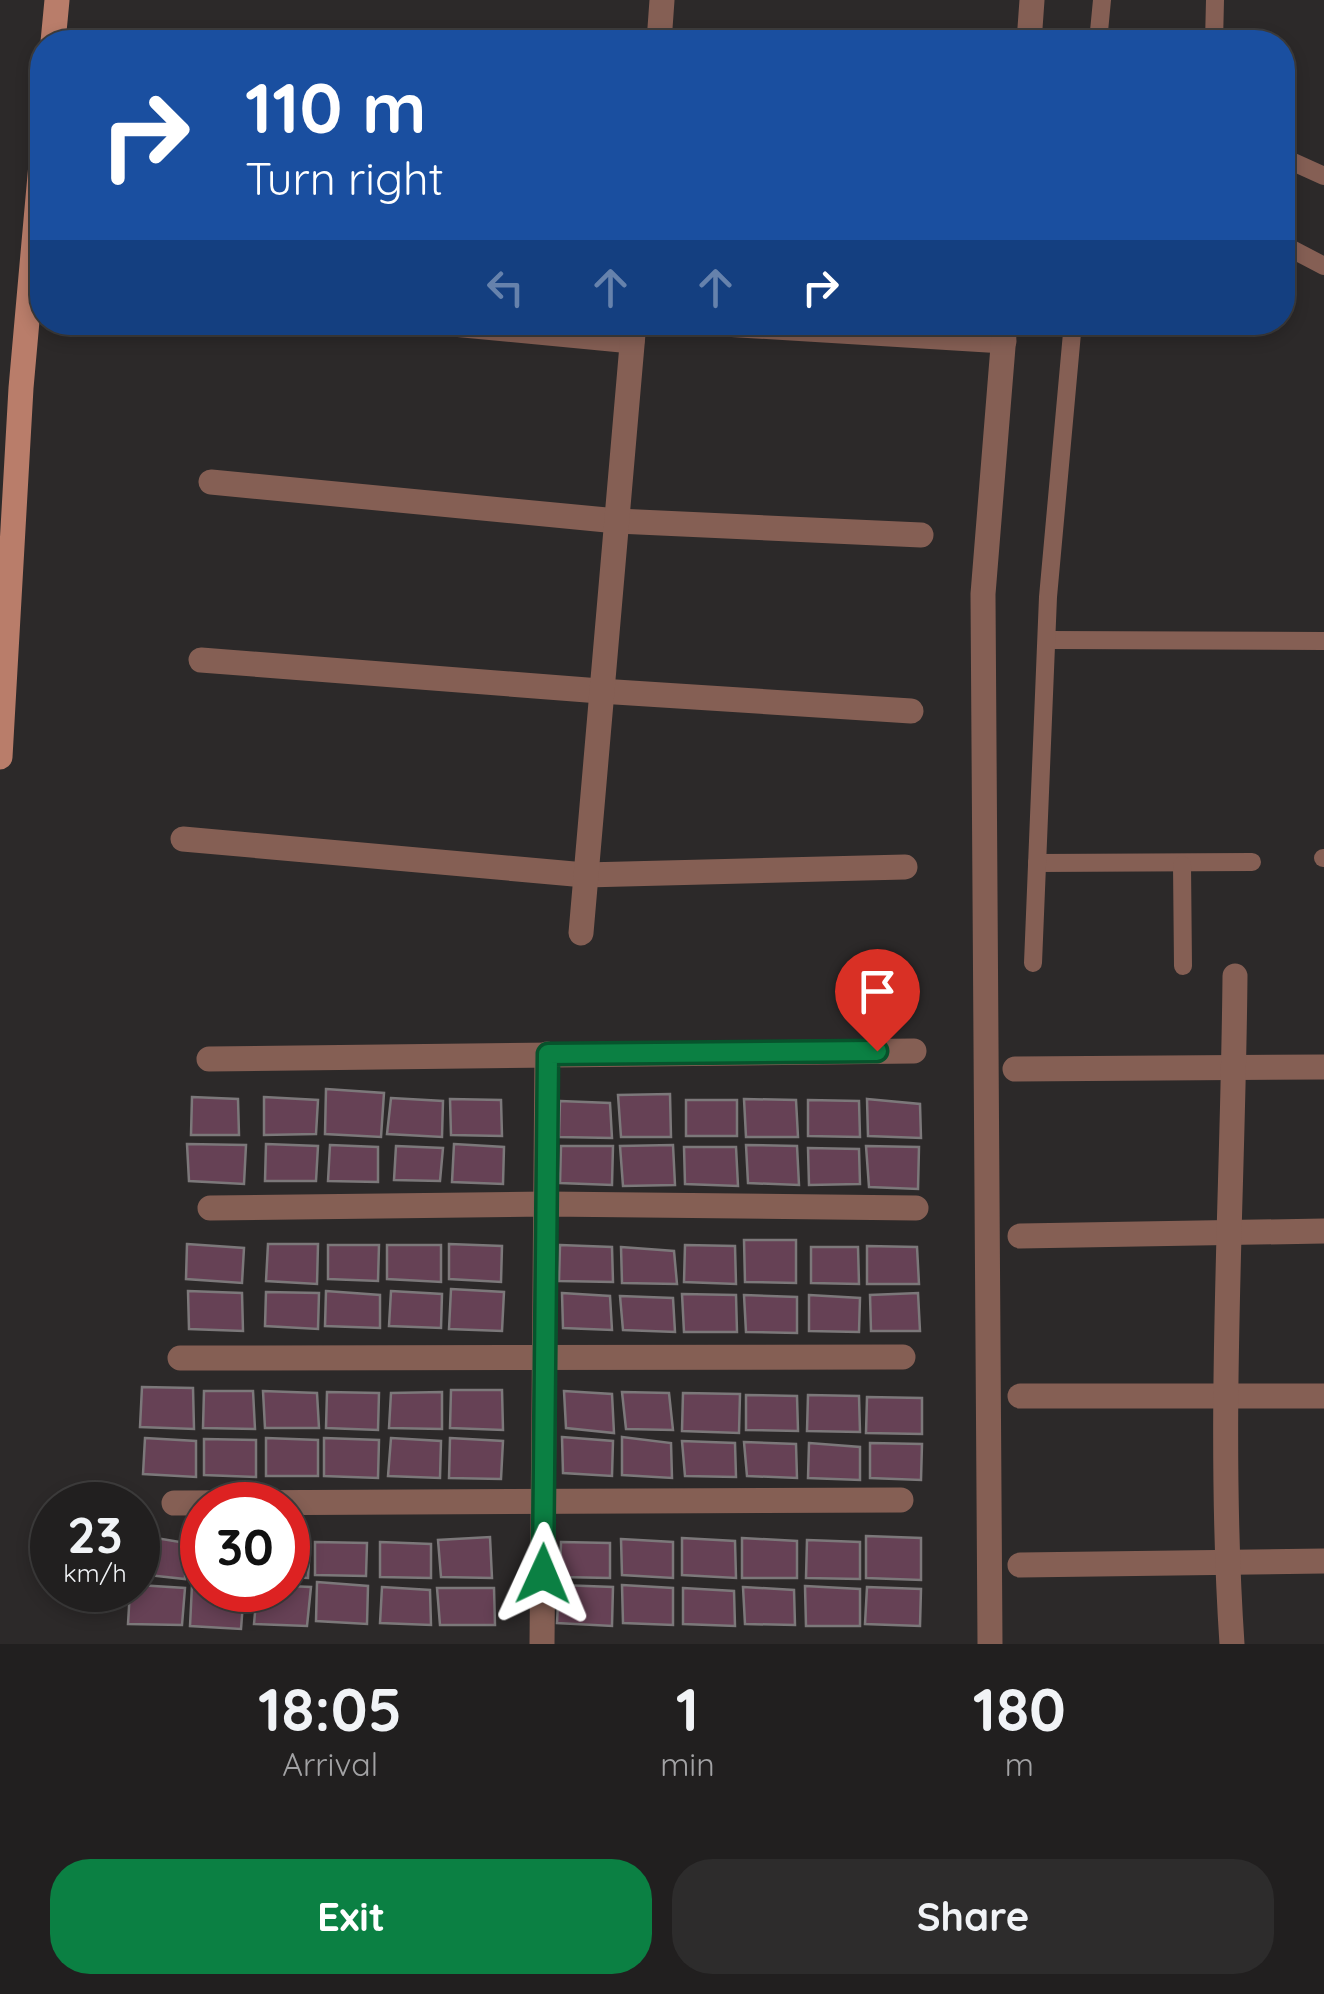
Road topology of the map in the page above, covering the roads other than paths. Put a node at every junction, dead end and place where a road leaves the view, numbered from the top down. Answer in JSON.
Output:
{"nodes":[{"id":1,"x":57,"y":0,"type":"edge"},
{"id":2,"x":662,"y":0,"type":"edge"},
{"id":3,"x":1032,"y":0,"type":"edge"},
{"id":4,"x":1102,"y":0,"type":"edge"},
{"id":5,"x":1216,"y":0,"type":"edge"},
{"id":6,"x":54,"y":30,"type":"edge"},
{"id":7,"x":659,"y":30,"type":"edge"},
{"id":8,"x":1030,"y":30,"type":"edge"},
{"id":9,"x":1099,"y":30,"type":"edge"},
{"id":10,"x":1215,"y":30,"type":"edge"},
{"id":11,"x":1295,"y":163,"type":"edge"},
{"id":12,"x":1324,"y":176,"type":"edge"},
{"id":13,"x":1295,"y":251,"type":"edge"},
{"id":14,"x":1324,"y":266,"type":"edge"},
{"id":15,"x":30,"y":288,"type":"edge"},
{"id":16,"x":633,"y":335,"type":"edge"},
{"id":17,"x":1005,"y":335,"type":"edge"},
{"id":18,"x":1072,"y":335,"type":"edge"},
{"id":19,"x":210,"y":482,"type":"dead end"},
{"id":20,"x":617,"y":520,"type":"junction"},
{"id":21,"x":920,"y":535,"type":"dead end"},
{"id":22,"x":1047,"y":640,"type":"junction"},
{"id":23,"x":1324,"y":641,"type":"edge"},
{"id":24,"x":201,"y":660,"type":"dead end"},
{"id":25,"x":600,"y":691,"type":"junction"},
{"id":26,"x":911,"y":711,"type":"dead end"},
{"id":27,"x":0,"y":757,"type":"edge"},
{"id":28,"x":183,"y":838,"type":"dead end"},
{"id":29,"x":1252,"y":862,"type":"dead end"},
{"id":30,"x":1037,"y":864,"type":"junction"},
{"id":31,"x":1182,"y":864,"type":"junction"},
{"id":32,"x":905,"y":867,"type":"dead end"},
{"id":33,"x":585,"y":875,"type":"junction"},
{"id":34,"x":580,"y":933,"type":"dead end"},
{"id":35,"x":1033,"y":963,"type":"dead end"},
{"id":36,"x":1183,"y":966,"type":"dead end"},
{"id":37,"x":1235,"y":976,"type":"dead end"},
{"id":38,"x":914,"y":1050,"type":"dead end"},
{"id":39,"x":548,"y":1054,"type":"junction"},
{"id":40,"x":208,"y":1058,"type":"dead end"},
{"id":41,"x":1234,"y":1068,"type":"junction"},
{"id":42,"x":1324,"y":1068,"type":"edge"},
{"id":43,"x":1015,"y":1069,"type":"dead end"},
{"id":44,"x":546,"y":1204,"type":"junction"},
{"id":45,"x":210,"y":1208,"type":"dead end"},
{"id":46,"x":916,"y":1208,"type":"dead end"},
{"id":47,"x":1324,"y":1232,"type":"edge"},
{"id":48,"x":1230,"y":1234,"type":"junction"},
{"id":49,"x":1020,"y":1236,"type":"dead end"},
{"id":50,"x":545,"y":1356,"type":"junction"},
{"id":51,"x":903,"y":1357,"type":"dead end"},
{"id":52,"x":180,"y":1358,"type":"dead end"},
{"id":53,"x":1020,"y":1396,"type":"dead end"},
{"id":54,"x":1324,"y":1396,"type":"edge"},
{"id":55,"x":1227,"y":1398,"type":"junction"},
{"id":56,"x":901,"y":1500,"type":"dead end"},
{"id":57,"x":174,"y":1503,"type":"dead end"},
{"id":58,"x":544,"y":1504,"type":"junction"},
{"id":59,"x":1324,"y":1560,"type":"edge"},
{"id":60,"x":1227,"y":1564,"type":"junction"},
{"id":61,"x":1020,"y":1565,"type":"dead end"},
{"id":62,"x":542,"y":1644,"type":"edge"},
{"id":63,"x":990,"y":1644,"type":"edge"},
{"id":64,"x":1232,"y":1644,"type":"edge"}],
"edges":[{"from":1,"to":6,"type":"street"},
{"from":2,"to":7,"type":"street"},
{"from":3,"to":8,"type":"street"},
{"from":4,"to":9,"type":"lane"},
{"from":5,"to":10,"type":"lane"},
{"from":11,"to":12,"type":"lane"},
{"from":13,"to":14,"type":"lane"},
{"from":15,"to":27,"type":"street"},
{"from":16,"to":20,"type":"street"},
{"from":17,"to":63,"type":"street"},
{"from":18,"to":22,"type":"lane"},
{"from":19,"to":20,"type":"street"},
{"from":20,"to":21,"type":"street"},
{"from":20,"to":25,"type":"street"},
{"from":22,"to":23,"type":"lane"},
{"from":22,"to":30,"type":"lane"},
{"from":24,"to":25,"type":"street"},
{"from":25,"to":26,"type":"street"},
{"from":25,"to":33,"type":"street"},
{"from":28,"to":33,"type":"street"},
{"from":29,"to":31,"type":"lane"},
{"from":30,"to":31,"type":"lane"},
{"from":30,"to":35,"type":"lane"},
{"from":31,"to":36,"type":"lane"},
{"from":32,"to":33,"type":"street"},
{"from":33,"to":34,"type":"street"},
{"from":37,"to":41,"type":"street"},
{"from":38,"to":39,"type":"street"},
{"from":39,"to":40,"type":"street"},
{"from":39,"to":44,"type":"street"},
{"from":41,"to":42,"type":"street"},
{"from":41,"to":43,"type":"street"},
{"from":41,"to":48,"type":"street"},
{"from":44,"to":45,"type":"street"},
{"from":44,"to":46,"type":"street"},
{"from":44,"to":50,"type":"street"},
{"from":47,"to":48,"type":"street"},
{"from":48,"to":49,"type":"street"},
{"from":48,"to":55,"type":"street"},
{"from":50,"to":51,"type":"street"},
{"from":50,"to":52,"type":"street"},
{"from":50,"to":58,"type":"street"},
{"from":53,"to":55,"type":"street"},
{"from":54,"to":55,"type":"street"},
{"from":55,"to":60,"type":"street"},
{"from":56,"to":58,"type":"street"},
{"from":57,"to":58,"type":"street"},
{"from":58,"to":62,"type":"street"},
{"from":59,"to":60,"type":"street"},
{"from":60,"to":61,"type":"street"},
{"from":60,"to":64,"type":"street"}]}
